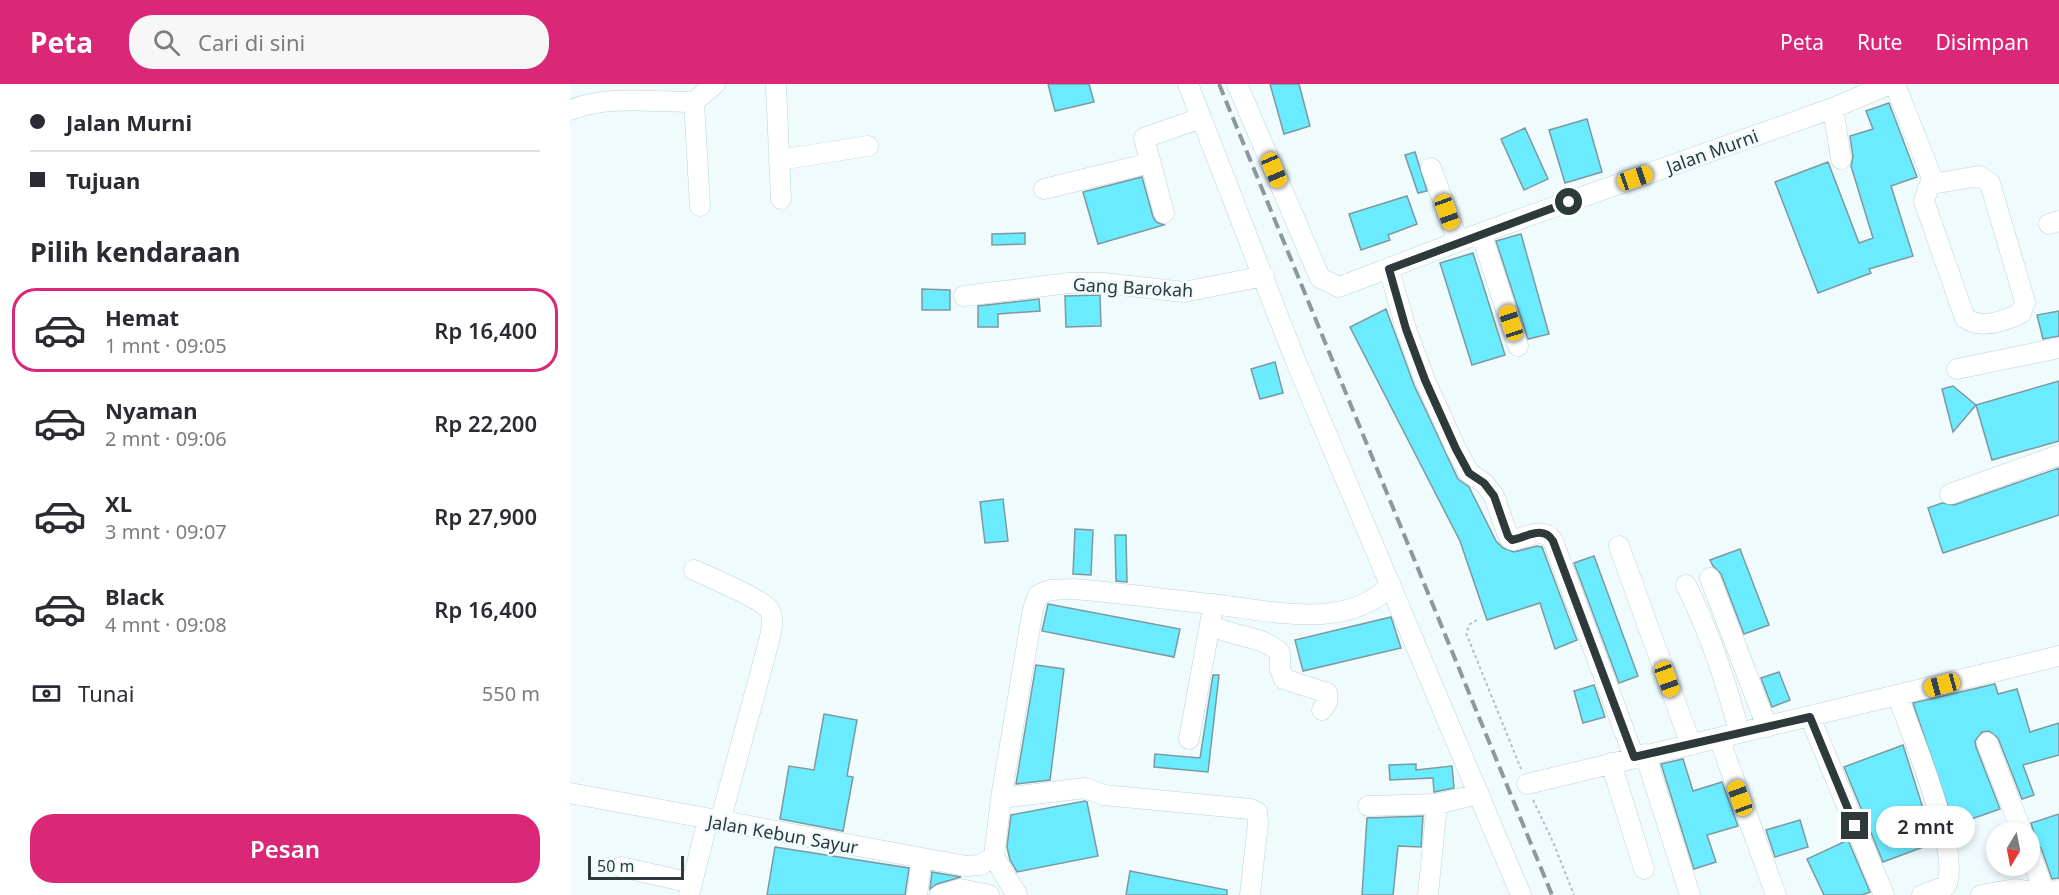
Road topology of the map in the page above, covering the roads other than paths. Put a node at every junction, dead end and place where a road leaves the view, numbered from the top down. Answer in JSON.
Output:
{"nodes":[{"id":1,"x":715,"y":84,"type":"edge"},
{"id":2,"x":776,"y":84,"type":"edge"},
{"id":3,"x":1188,"y":84,"type":"edge"},
{"id":4,"x":1237,"y":84,"type":"edge"},
{"id":5,"x":1890,"y":84,"type":"edge"},
{"id":6,"x":1895,"y":84,"type":"edge"},
{"id":7,"x":694,"y":102,"type":"junction"},
{"id":8,"x":1833,"y":108,"type":"junction"},
{"id":9,"x":571,"y":110,"type":"edge"},
{"id":10,"x":1201,"y":118,"type":"junction"},
{"id":11,"x":868,"y":146,"type":"dead end"},
{"id":12,"x":1841,"y":159,"type":"dead end"},
{"id":13,"x":779,"y":160,"type":"junction"},
{"id":14,"x":1150,"y":163,"type":"junction"},
{"id":15,"x":1431,"y":168,"type":"dead end"},
{"id":16,"x":1932,"y":184,"type":"junction"},
{"id":17,"x":1044,"y":189,"type":"dead end"},
{"id":18,"x":781,"y":199,"type":"dead end"},
{"id":19,"x":700,"y":206,"type":"dead end"},
{"id":20,"x":1164,"y":213,"type":"dead end"},
{"id":21,"x":1481,"y":233,"type":"junction"},
{"id":22,"x":1458,"y":242,"type":"junction"},
{"id":23,"x":1389,"y":269,"type":"junction"},
{"id":24,"x":1264,"y":276,"type":"junction"},
{"id":25,"x":964,"y":296,"type":"dead end"},
{"id":26,"x":1518,"y":346,"type":"dead end"},
{"id":27,"x":2059,"y":348,"type":"edge"},
{"id":28,"x":1957,"y":369,"type":"dead end"},
{"id":29,"x":2059,"y":455,"type":"edge"},
{"id":30,"x":1950,"y":495,"type":"dead end"},
{"id":31,"x":1619,"y":546,"type":"dead end"},
{"id":32,"x":694,"y":570,"type":"dead end"},
{"id":33,"x":1710,"y":578,"type":"dead end"},
{"id":34,"x":1391,"y":585,"type":"junction"},
{"id":35,"x":1686,"y":585,"type":"dead end"},
{"id":36,"x":1213,"y":604,"type":"junction"},
{"id":37,"x":1210,"y":624,"type":"junction"},
{"id":38,"x":2059,"y":656,"type":"edge"},
{"id":39,"x":1898,"y":697,"type":"junction"},
{"id":40,"x":1322,"y":710,"type":"dead end"},
{"id":41,"x":1810,"y":717,"type":"junction"},
{"id":42,"x":1767,"y":727,"type":"junction"},
{"id":43,"x":1739,"y":732,"type":"junction"},
{"id":44,"x":1719,"y":738,"type":"junction"},
{"id":45,"x":1189,"y":739,"type":"dead end"},
{"id":46,"x":1987,"y":743,"type":"dead end"},
{"id":47,"x":1691,"y":745,"type":"junction"},
{"id":48,"x":1640,"y":756,"type":"junction"},
{"id":49,"x":1611,"y":763,"type":"junction"},
{"id":50,"x":1527,"y":784,"type":"road end"},
{"id":51,"x":570,"y":793,"type":"edge"},
{"id":52,"x":1479,"y":794,"type":"junction"},
{"id":53,"x":1001,"y":798,"type":"junction"},
{"id":54,"x":1437,"y":804,"type":"junction"},
{"id":55,"x":1368,"y":806,"type":"dead end"},
{"id":56,"x":714,"y":821,"type":"junction"},
{"id":57,"x":2018,"y":822,"type":"edge"},
{"id":58,"x":994,"y":857,"type":"junction"},
{"id":59,"x":922,"y":859,"type":"junction"},
{"id":60,"x":621,"y":867,"type":"dead end"},
{"id":61,"x":1644,"y":869,"type":"dead end"},
{"id":62,"x":2040,"y":871,"type":"edge"},
{"id":63,"x":691,"y":889,"type":"edge"},
{"id":64,"x":2052,"y":892,"type":"edge"},
{"id":65,"x":1934,"y":893,"type":"edge"},
{"id":66,"x":917,"y":895,"type":"edge"},
{"id":67,"x":940,"y":895,"type":"edge"},
{"id":68,"x":989,"y":895,"type":"edge"},
{"id":69,"x":1017,"y":895,"type":"edge"},
{"id":70,"x":1250,"y":895,"type":"edge"},
{"id":71,"x":1428,"y":895,"type":"edge"},
{"id":72,"x":1521,"y":895,"type":"edge"},
{"id":73,"x":1690,"y":895,"type":"edge"},
{"id":74,"x":1776,"y":895,"type":"edge"},
{"id":75,"x":1884,"y":895,"type":"edge"},
{"id":76,"x":1981,"y":895,"type":"edge"}],
"edges":[{"from":1,"to":7,"type":"street"},
{"from":2,"to":13,"type":"street"},
{"from":3,"to":10,"type":"street"},
{"from":4,"to":23,"type":"street","name":"Jalan Murni"},
{"from":5,"to":8,"type":"street","name":"Jalan Murni"},
{"from":6,"to":16,"type":"street"},
{"from":7,"to":9,"type":"street"},
{"from":7,"to":19,"type":"street"},
{"from":8,"to":12,"type":"street"},
{"from":8,"to":21,"type":"street","name":"Jalan Murni"},
{"from":10,"to":14,"type":"street"},
{"from":10,"to":24,"type":"street"},
{"from":11,"to":13,"type":"street"},
{"from":13,"to":18,"type":"street"},
{"from":14,"to":17,"type":"street"},
{"from":14,"to":20,"type":"street"},
{"from":15,"to":22,"type":"street"},
{"from":16,"to":16,"type":"street"},
{"from":21,"to":22,"type":"street","name":"Jalan Murni"},
{"from":21,"to":26,"type":"street"},
{"from":22,"to":23,"type":"street","name":"Jalan Murni"},
{"from":23,"to":48,"type":"street"},
{"from":24,"to":25,"type":"street","name":"Gang Barokah"},
{"from":24,"to":34,"type":"street"},
{"from":27,"to":28,"type":"street"},
{"from":29,"to":30,"type":"street"},
{"from":31,"to":47,"type":"street"},
{"from":32,"to":56,"type":"street"},
{"from":33,"to":42,"type":"street"},
{"from":34,"to":36,"type":"street"},
{"from":34,"to":52,"type":"street"},
{"from":35,"to":43,"type":"street"},
{"from":36,"to":37,"type":"street"},
{"from":36,"to":53,"type":"street"},
{"from":37,"to":40,"type":"street"},
{"from":37,"to":45,"type":"street"},
{"from":38,"to":39,"type":"street"},
{"from":39,"to":41,"type":"street"},
{"from":39,"to":65,"type":"street"},
{"from":41,"to":42,"type":"street"},
{"from":41,"to":75,"type":"street"},
{"from":42,"to":43,"type":"street"},
{"from":43,"to":44,"type":"street"},
{"from":44,"to":47,"type":"street"},
{"from":44,"to":74,"type":"street"},
{"from":46,"to":57,"type":"street"},
{"from":47,"to":48,"type":"street"},
{"from":48,"to":49,"type":"street"},
{"from":48,"to":73,"type":"street"},
{"from":49,"to":50,"type":"street"},
{"from":49,"to":61,"type":"street"},
{"from":51,"to":56,"type":"street","name":"Jalan Kebun Sayur"},
{"from":52,"to":54,"type":"street"},
{"from":52,"to":72,"type":"street"},
{"from":53,"to":58,"type":"street"},
{"from":53,"to":70,"type":"street"},
{"from":54,"to":55,"type":"street"},
{"from":54,"to":71,"type":"street"},
{"from":56,"to":59,"type":"street","name":"Jalan Kebun Sayur"},
{"from":56,"to":63,"type":"street"},
{"from":58,"to":59,"type":"street","name":"Jalan Kebun Sayur"},
{"from":58,"to":69,"type":"street"},
{"from":59,"to":66,"type":"street"},
{"from":60,"to":63,"type":"street"},
{"from":62,"to":64,"type":"street"},
{"from":64,"to":76,"type":"street"},
{"from":67,"to":68,"type":"street"}]}
